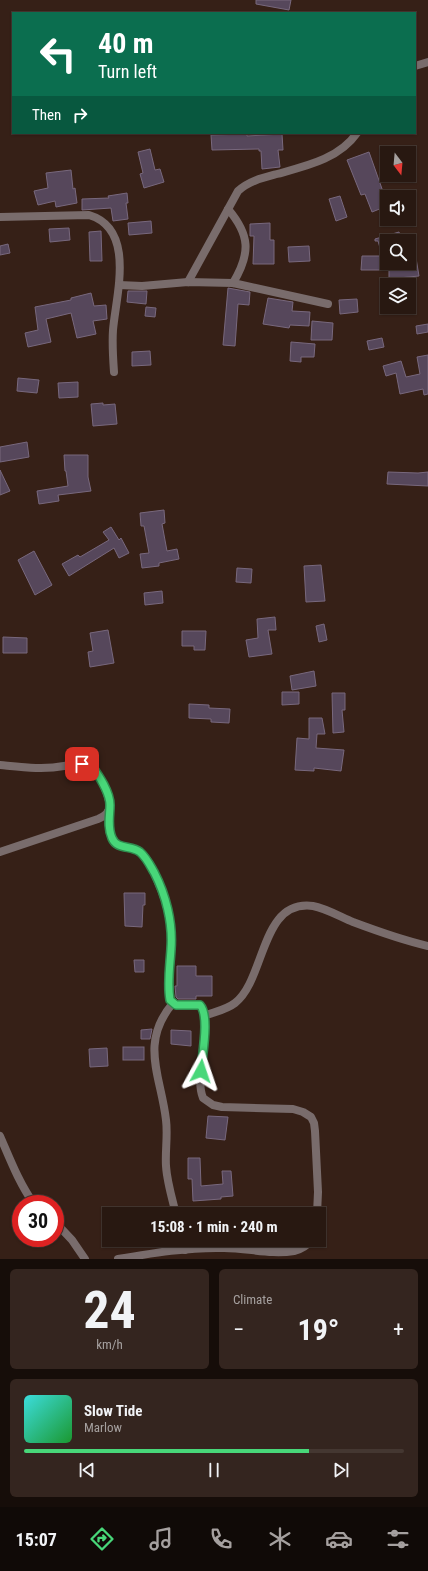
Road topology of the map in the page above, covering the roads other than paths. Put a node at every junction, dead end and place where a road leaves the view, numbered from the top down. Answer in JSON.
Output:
{"nodes":[{"id":1,"x":428,"y":62,"type":"edge"},
{"id":2,"x":416,"y":66,"type":"edge"},
{"id":3,"x":356,"y":134,"type":"edge"},
{"id":4,"x":228,"y":209,"type":"junction"},
{"id":5,"x":0,"y":217,"type":"edge"},
{"id":6,"x":188,"y":282,"type":"junction"},
{"id":7,"x":233,"y":283,"type":"junction"},
{"id":8,"x":120,"y":285,"type":"junction"},
{"id":9,"x":328,"y":304,"type":"dead end"},
{"id":10,"x":114,"y":372,"type":"dead end"},
{"id":11,"x":0,"y":765,"type":"edge"},
{"id":12,"x":108,"y":812,"type":"junction"},
{"id":13,"x":0,"y":852,"type":"edge"},
{"id":14,"x":428,"y":946,"type":"edge"},
{"id":15,"x":173,"y":1003,"type":"junction"},
{"id":16,"x":204,"y":1016,"type":"junction"},
{"id":17,"x":0,"y":1136,"type":"edge"},
{"id":18,"x":27,"y":1195,"type":"edge"},
{"id":19,"x":175,"y":1207,"type":"edge"},
{"id":20,"x":318,"y":1207,"type":"edge"},
{"id":21,"x":64,"y":1232,"type":"edge"},
{"id":22,"x":184,"y":1247,"type":"edge"},
{"id":23,"x":305,"y":1247,"type":"edge"},
{"id":24,"x":185,"y":1250,"type":"junction"},
{"id":25,"x":85,"y":1259,"type":"edge"},
{"id":26,"x":118,"y":1259,"type":"edge"}],
"edges":[{"from":1,"to":2,"type":"street"},
{"from":3,"to":4,"type":"street"},
{"from":4,"to":6,"type":"street"},
{"from":4,"to":7,"type":"street"},
{"from":5,"to":8,"type":"street"},
{"from":6,"to":7,"type":"street"},
{"from":6,"to":8,"type":"street"},
{"from":7,"to":9,"type":"street"},
{"from":8,"to":10,"type":"street"},
{"from":11,"to":12,"type":"street"},
{"from":12,"to":13,"type":"street"},
{"from":12,"to":15,"type":"street"},
{"from":14,"to":16,"type":"street"},
{"from":15,"to":16,"type":"street"},
{"from":15,"to":19,"type":"street"},
{"from":16,"to":20,"type":"street"},
{"from":17,"to":18,"type":"street"},
{"from":21,"to":25,"type":"street"},
{"from":22,"to":24,"type":"street"},
{"from":23,"to":24,"type":"street"},
{"from":24,"to":26,"type":"street"}]}
